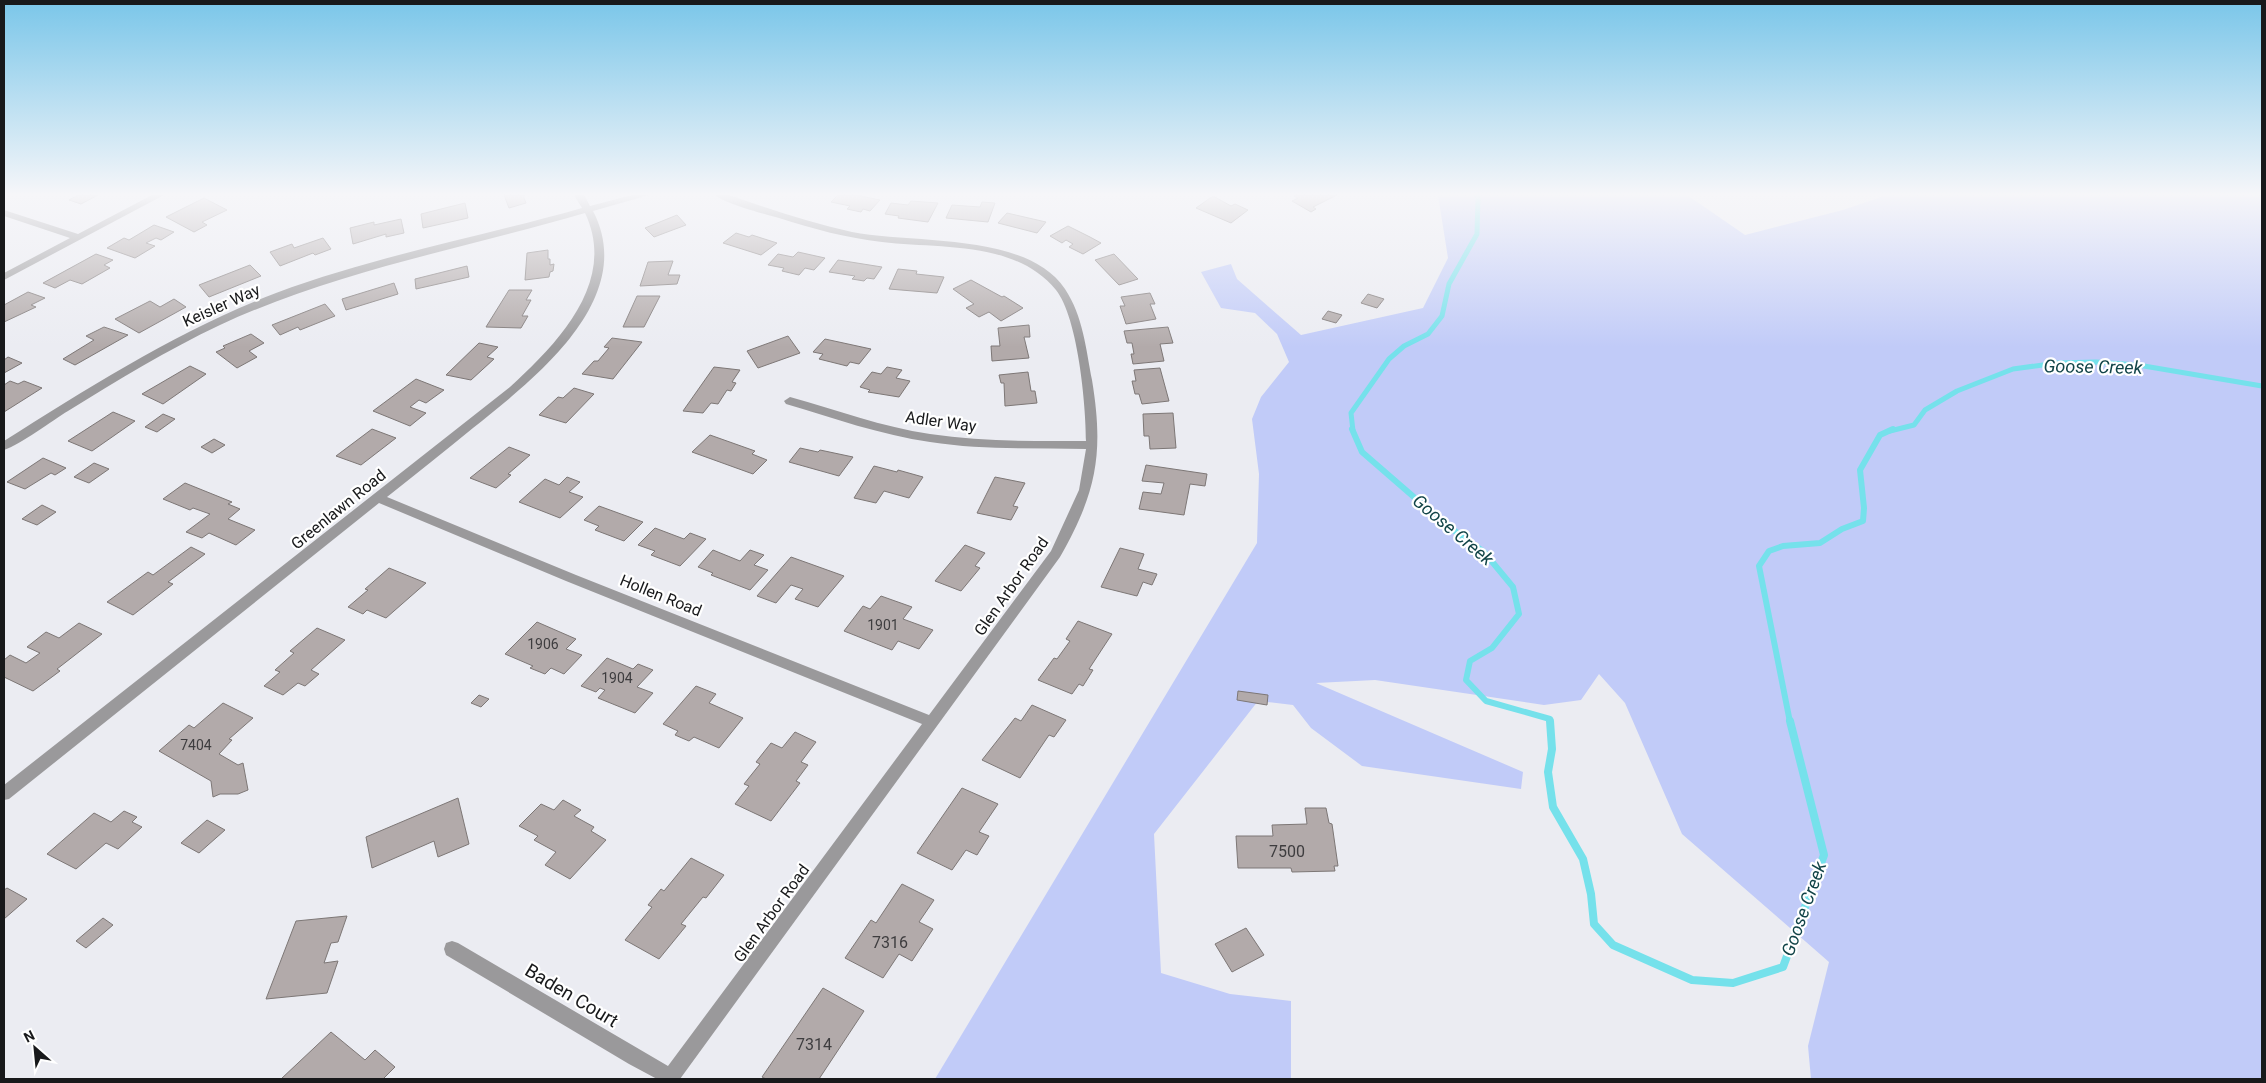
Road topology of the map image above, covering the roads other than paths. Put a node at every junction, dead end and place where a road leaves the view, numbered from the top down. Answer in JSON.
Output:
{"nodes":[{"id":1,"x":62,"y":246,"type":"edge"},
{"id":2,"x":446,"y":246,"type":"edge"},
{"id":3,"x":598,"y":246,"type":"edge"},
{"id":4,"x":956,"y":246,"type":"edge"},
{"id":5,"x":4,"y":277,"type":"edge"},
{"id":6,"x":790,"y":401,"type":"dead end"},
{"id":7,"x":1092,"y":445,"type":"junction"},
{"id":8,"x":4,"y":446,"type":"edge"},
{"id":9,"x":378,"y":498,"type":"junction"},
{"id":10,"x":932,"y":722,"type":"junction"},
{"id":11,"x":4,"y":794,"type":"edge"},
{"id":12,"x":452,"y":949,"type":"dead end"},
{"id":13,"x":670,"y":1078,"type":"edge"}],
"edges":[{"from":1,"to":5,"type":"street"},
{"from":2,"to":8,"type":"street","name":"Keisler Way"},
{"from":3,"to":9,"type":"street","name":"Greenlawn Road"},
{"from":4,"to":7,"type":"street","name":"Glen Arbor Road"},
{"from":6,"to":7,"type":"street","name":"Adler Way"},
{"from":7,"to":10,"type":"street","name":"Glen Arbor Road"},
{"from":9,"to":10,"type":"street","name":"Hollen Road"},
{"from":9,"to":11,"type":"street","name":"Greenlawn Road"},
{"from":10,"to":13,"type":"street","name":"Glen Arbor Road"},
{"from":12,"to":13,"type":"street","name":"Baden Court"}]}
